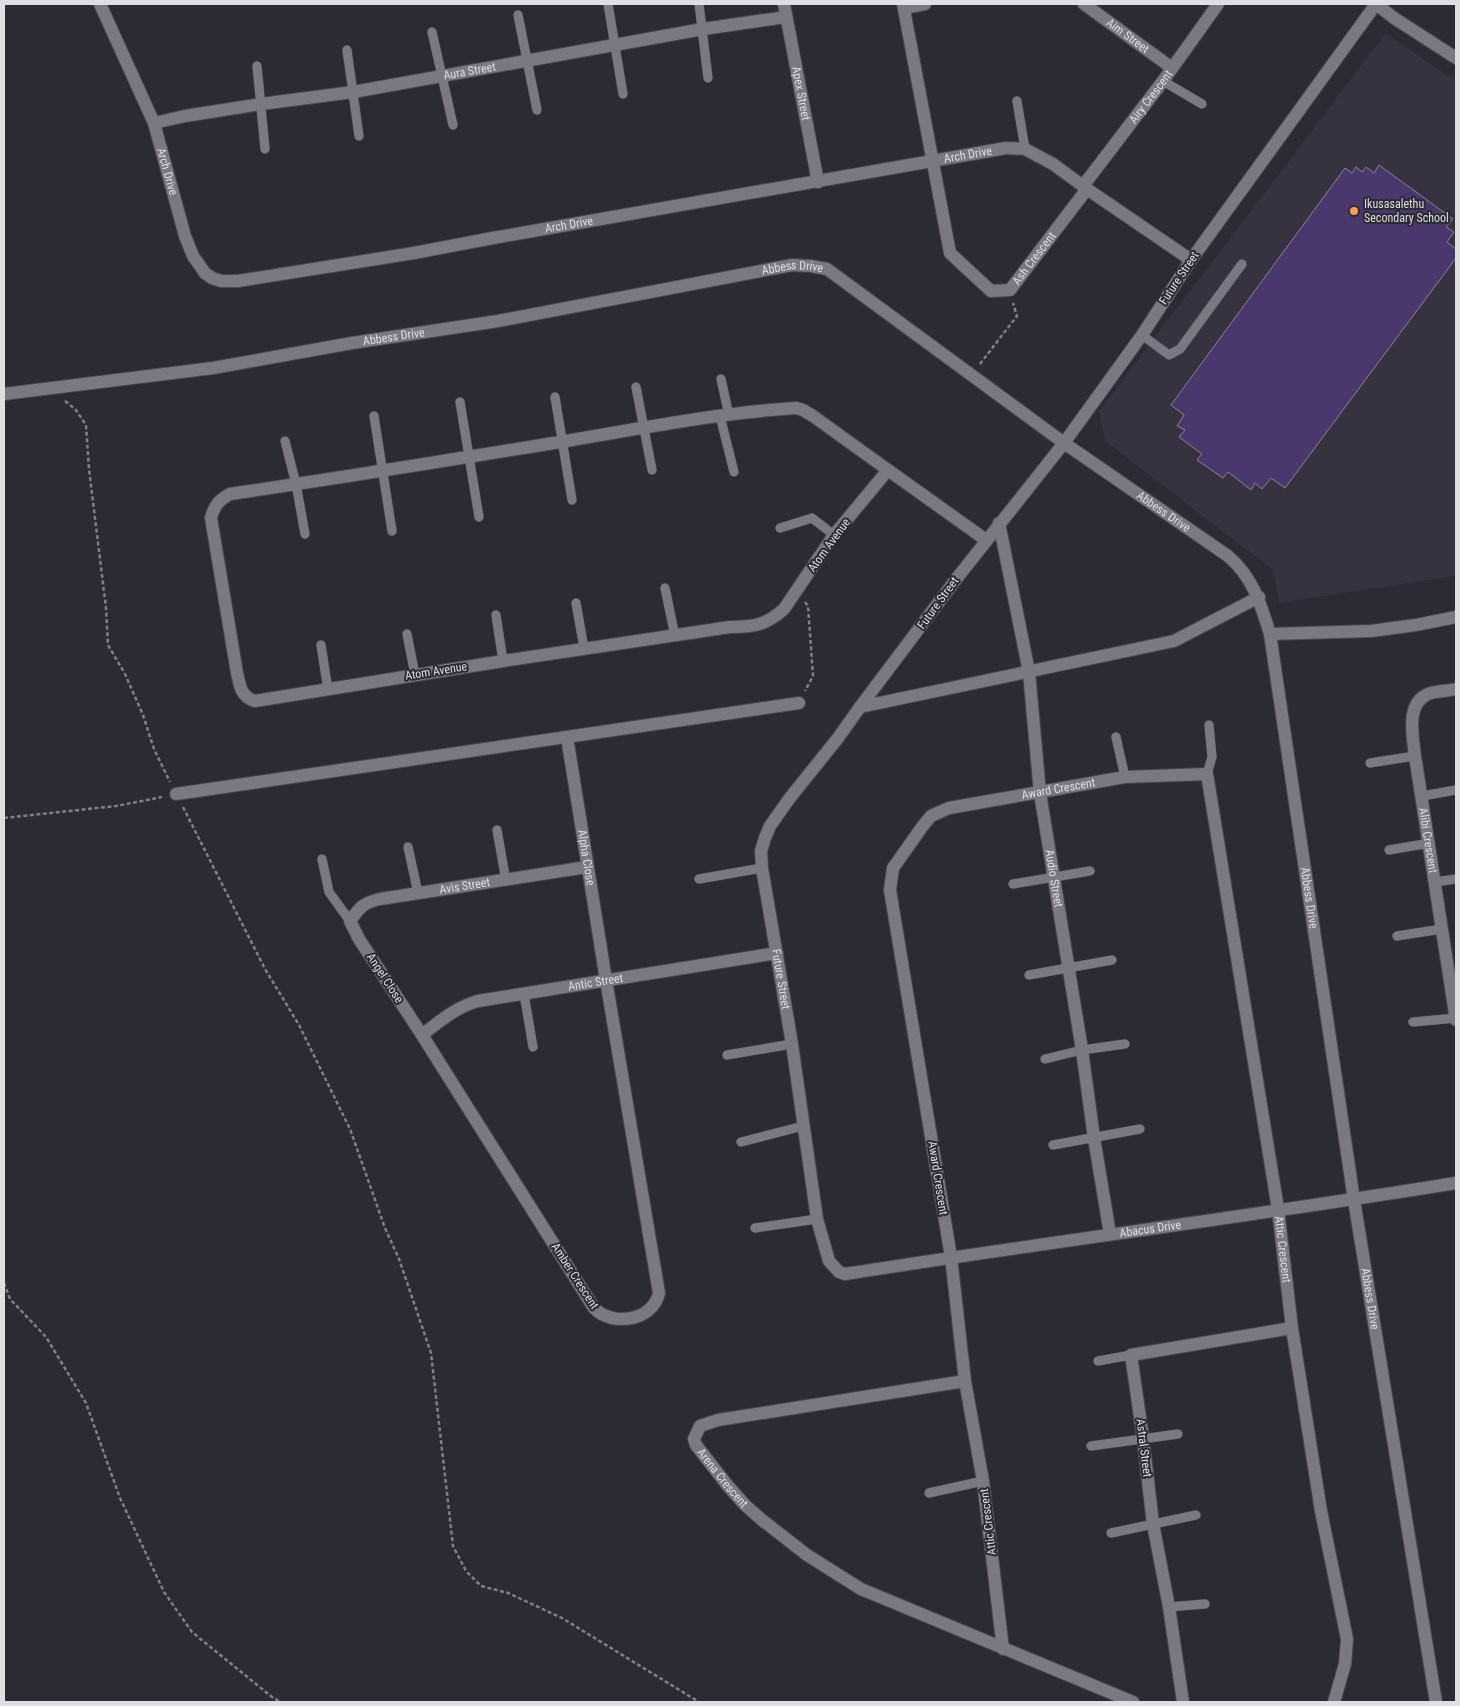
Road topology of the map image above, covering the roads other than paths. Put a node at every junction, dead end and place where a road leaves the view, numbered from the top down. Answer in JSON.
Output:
{"nodes":[{"id":1,"x":100,"y":4,"type":"edge"},
{"id":2,"x":608,"y":4,"type":"edge"},
{"id":3,"x":699,"y":4,"type":"edge"},
{"id":4,"x":784,"y":4,"type":"edge"},
{"id":5,"x":925,"y":4,"type":"edge"},
{"id":6,"x":1084,"y":4,"type":"edge"},
{"id":7,"x":1218,"y":4,"type":"edge"},
{"id":8,"x":1376,"y":4,"type":"edge"},
{"id":9,"x":903,"y":6,"type":"edge"},
{"id":10,"x":518,"y":15,"type":"dead end"},
{"id":11,"x":786,"y":17,"type":"junction"},
{"id":12,"x":703,"y":29,"type":"junction"},
{"id":13,"x":432,"y":32,"type":"dead end"},
{"id":14,"x":616,"y":46,"type":"junction"},
{"id":15,"x":347,"y":50,"type":"dead end"},
{"id":16,"x":1456,"y":58,"type":"edge"},
{"id":17,"x":527,"y":61,"type":"junction"},
{"id":18,"x":257,"y":66,"type":"dead end"},
{"id":19,"x":1172,"y":68,"type":"junction"},
{"id":20,"x":441,"y":75,"type":"junction"},
{"id":21,"x":708,"y":78,"type":"dead end"},
{"id":22,"x":1163,"y":81,"type":"junction"},
{"id":23,"x":353,"y":92,"type":"junction"},
{"id":24,"x":623,"y":94,"type":"dead end"},
{"id":25,"x":1017,"y":101,"type":"dead end"},
{"id":26,"x":261,"y":104,"type":"junction"},
{"id":27,"x":1202,"y":104,"type":"dead end"},
{"id":28,"x":537,"y":110,"type":"dead end"},
{"id":29,"x":154,"y":123,"type":"junction"},
{"id":30,"x":452,"y":125,"type":"dead end"},
{"id":31,"x":359,"y":136,"type":"dead end"},
{"id":32,"x":265,"y":149,"type":"dead end"},
{"id":33,"x":1026,"y":149,"type":"junction"},
{"id":34,"x":932,"y":161,"type":"junction"},
{"id":35,"x":818,"y":182,"type":"junction"},
{"id":36,"x":1085,"y":188,"type":"junction"},
{"id":37,"x":1191,"y":260,"type":"junction"},
{"id":38,"x":1242,"y":264,"type":"dead end"},
{"id":39,"x":1142,"y":335,"type":"junction"},
{"id":40,"x":722,"y":379,"type":"dead end"},
{"id":41,"x":636,"y":387,"type":"dead end"},
{"id":42,"x":4,"y":394,"type":"edge"},
{"id":43,"x":555,"y":397,"type":"dead end"},
{"id":44,"x":460,"y":402,"type":"dead end"},
{"id":45,"x":374,"y":416,"type":"dead end"},
{"id":46,"x":725,"y":416,"type":"junction"},
{"id":47,"x":644,"y":427,"type":"junction"},
{"id":48,"x":285,"y":441,"type":"dead end"},
{"id":49,"x":562,"y":441,"type":"junction"},
{"id":50,"x":1064,"y":442,"type":"junction"},
{"id":51,"x":470,"y":456,"type":"junction"},
{"id":52,"x":382,"y":470,"type":"junction"},
{"id":53,"x":652,"y":470,"type":"dead end"},
{"id":54,"x":888,"y":470,"type":"junction"},
{"id":55,"x":734,"y":472,"type":"dead end"},
{"id":56,"x":296,"y":484,"type":"junction"},
{"id":57,"x":572,"y":500,"type":"dead end"},
{"id":58,"x":479,"y":517,"type":"dead end"},
{"id":59,"x":999,"y":523,"type":"junction"},
{"id":60,"x":780,"y":528,"type":"dead end"},
{"id":61,"x":392,"y":531,"type":"dead end"},
{"id":62,"x":305,"y":534,"type":"dead end"},
{"id":63,"x":834,"y":535,"type":"junction"},
{"id":64,"x":986,"y":540,"type":"junction"},
{"id":65,"x":665,"y":588,"type":"dead end"},
{"id":66,"x":1258,"y":597,"type":"junction"},
{"id":67,"x":576,"y":603,"type":"dead end"},
{"id":68,"x":496,"y":615,"type":"dead end"},
{"id":69,"x":1456,"y":616,"type":"edge"},
{"id":70,"x":407,"y":634,"type":"dead end"},
{"id":71,"x":1270,"y":634,"type":"junction"},
{"id":72,"x":675,"y":636,"type":"junction"},
{"id":73,"x":321,"y":645,"type":"dead end"},
{"id":74,"x":584,"y":648,"type":"junction"},
{"id":75,"x":503,"y":660,"type":"junction"},
{"id":76,"x":1029,"y":672,"type":"junction"},
{"id":77,"x":415,"y":674,"type":"junction"},
{"id":78,"x":328,"y":690,"type":"junction"},
{"id":79,"x":1456,"y":690,"type":"edge"},
{"id":80,"x":799,"y":704,"type":"road end"},
{"id":81,"x":860,"y":707,"type":"junction"},
{"id":82,"x":1209,"y":725,"type":"dead end"},
{"id":83,"x":568,"y":737,"type":"junction"},
{"id":84,"x":1116,"y":737,"type":"dead end"},
{"id":85,"x":1415,"y":756,"type":"junction"},
{"id":86,"x":1370,"y":763,"type":"dead end"},
{"id":87,"x":1207,"y":774,"type":"junction"},
{"id":88,"x":1125,"y":777,"type":"junction"},
{"id":89,"x":1456,"y":790,"type":"edge"},
{"id":90,"x":1040,"y":793,"type":"junction"},
{"id":91,"x":176,"y":794,"type":"road end"},
{"id":92,"x":1422,"y":796,"type":"junction"},
{"id":93,"x":498,"y":830,"type":"dead end"},
{"id":94,"x":1430,"y":843,"type":"junction"},
{"id":95,"x":408,"y":846,"type":"dead end"},
{"id":96,"x":1389,"y":850,"type":"dead end"},
{"id":97,"x":322,"y":860,"type":"dead end"},
{"id":98,"x":587,"y":867,"type":"junction"},
{"id":99,"x":762,"y":868,"type":"junction"},
{"id":100,"x":1090,"y":871,"type":"dead end"},
{"id":101,"x":1054,"y":878,"type":"junction"},
{"id":102,"x":699,"y":879,"type":"dead end"},
{"id":103,"x":1456,"y":879,"type":"edge"},
{"id":104,"x":506,"y":881,"type":"junction"},
{"id":105,"x":1435,"y":882,"type":"junction"},
{"id":106,"x":1013,"y":884,"type":"dead end"},
{"id":107,"x":418,"y":893,"type":"junction"},
{"id":108,"x":350,"y":921,"type":"junction"},
{"id":109,"x":1442,"y":928,"type":"junction"},
{"id":110,"x":1397,"y":936,"type":"dead end"},
{"id":111,"x":777,"y":953,"type":"junction"},
{"id":112,"x":1112,"y":960,"type":"dead end"},
{"id":113,"x":1069,"y":968,"type":"junction"},
{"id":114,"x":1452,"y":970,"type":"edge"},
{"id":115,"x":1029,"y":975,"type":"dead end"},
{"id":116,"x":606,"y":980,"type":"junction"},
{"id":117,"x":524,"y":994,"type":"junction"},
{"id":118,"x":1456,"y":1019,"type":"edge"},
{"id":119,"x":1414,"y":1022,"type":"dead end"},
{"id":120,"x":422,"y":1035,"type":"junction"},
{"id":121,"x":792,"y":1044,"type":"junction"},
{"id":122,"x":1125,"y":1044,"type":"dead end"},
{"id":123,"x":533,"y":1047,"type":"dead end"},
{"id":124,"x":1082,"y":1050,"type":"junction"},
{"id":125,"x":727,"y":1055,"type":"dead end"},
{"id":126,"x":1045,"y":1059,"type":"dead end"},
{"id":127,"x":803,"y":1126,"type":"junction"},
{"id":128,"x":1140,"y":1129,"type":"dead end"},
{"id":129,"x":1094,"y":1138,"type":"junction"},
{"id":130,"x":741,"y":1142,"type":"dead end"},
{"id":131,"x":1053,"y":1145,"type":"dead end"},
{"id":132,"x":1456,"y":1183,"type":"edge"},
{"id":133,"x":1354,"y":1200,"type":"junction"},
{"id":134,"x":1278,"y":1209,"type":"junction"},
{"id":135,"x":817,"y":1219,"type":"junction"},
{"id":136,"x":755,"y":1228,"type":"dead end"},
{"id":137,"x":1110,"y":1234,"type":"junction"},
{"id":138,"x":951,"y":1257,"type":"junction"},
{"id":139,"x":845,"y":1274,"type":"joint"},
{"id":140,"x":1292,"y":1328,"type":"junction"},
{"id":141,"x":1131,"y":1356,"type":"junction"},
{"id":142,"x":1098,"y":1361,"type":"dead end"},
{"id":143,"x":965,"y":1381,"type":"junction"},
{"id":144,"x":1178,"y":1434,"type":"dead end"},
{"id":145,"x":1143,"y":1438,"type":"junction"},
{"id":146,"x":1091,"y":1446,"type":"dead end"},
{"id":147,"x":983,"y":1481,"type":"junction"},
{"id":148,"x":929,"y":1492,"type":"dead end"},
{"id":149,"x":1196,"y":1514,"type":"dead end"},
{"id":150,"x":1153,"y":1524,"type":"junction"},
{"id":151,"x":1111,"y":1533,"type":"dead end"},
{"id":152,"x":1205,"y":1604,"type":"dead end"},
{"id":153,"x":1169,"y":1607,"type":"junction"},
{"id":154,"x":1003,"y":1649,"type":"junction"},
{"id":155,"x":1133,"y":1702,"type":"edge"},
{"id":156,"x":1183,"y":1702,"type":"edge"},
{"id":157,"x":1334,"y":1702,"type":"edge"},
{"id":158,"x":1436,"y":1702,"type":"edge"}],
"edges":[{"from":1,"to":29,"type":"street","name":"Arch Drive"},
{"from":2,"to":14,"type":"lane"},
{"from":3,"to":12,"type":"lane"},
{"from":4,"to":11,"type":"street","name":"Apex Street"},
{"from":5,"to":9,"type":"street"},
{"from":6,"to":19,"type":"street","name":"Aim Street"},
{"from":7,"to":19,"type":"street","name":"Airy Crescent"},
{"from":8,"to":16,"type":"street"},
{"from":8,"to":37,"type":"street","name":"Future Street"},
{"from":9,"to":34,"type":"street"},
{"from":10,"to":17,"type":"lane"},
{"from":11,"to":12,"type":"street","name":"Aura Street"},
{"from":11,"to":35,"type":"street","name":"Apex Street"},
{"from":12,"to":14,"type":"street","name":"Aura Street"},
{"from":12,"to":21,"type":"lane"},
{"from":13,"to":20,"type":"lane"},
{"from":14,"to":17,"type":"street","name":"Aura Street"},
{"from":14,"to":24,"type":"lane"},
{"from":15,"to":23,"type":"lane"},
{"from":17,"to":20,"type":"street","name":"Aura Street"},
{"from":17,"to":28,"type":"lane"},
{"from":18,"to":26,"type":"lane"},
{"from":19,"to":22,"type":"street","name":"Airy Crescent"},
{"from":20,"to":23,"type":"street","name":"Aura Street"},
{"from":20,"to":30,"type":"lane"},
{"from":22,"to":27,"type":"lane"},
{"from":22,"to":36,"type":"street","name":"Airy Crescent"},
{"from":23,"to":26,"type":"street","name":"Aura Street"},
{"from":23,"to":31,"type":"lane"},
{"from":25,"to":33,"type":"lane"},
{"from":26,"to":29,"type":"street","name":"Aura Street"},
{"from":26,"to":32,"type":"lane"},
{"from":29,"to":35,"type":"street","name":"Arch Drive"},
{"from":33,"to":34,"type":"street","name":"Arch Drive"},
{"from":33,"to":36,"type":"street","name":"Arch Drive"},
{"from":34,"to":35,"type":"street","name":"Arch Drive"},
{"from":34,"to":36,"type":"street","name":"Ash Crescent"},
{"from":36,"to":37,"type":"street","name":"Arch Drive"},
{"from":37,"to":39,"type":"street","name":"Future Street"},
{"from":38,"to":39,"type":"lane"},
{"from":39,"to":50,"type":"street","name":"Future Street"},
{"from":40,"to":46,"type":"lane"},
{"from":41,"to":47,"type":"lane"},
{"from":42,"to":50,"type":"street","name":"Abbess Drive"},
{"from":43,"to":49,"type":"lane"},
{"from":44,"to":51,"type":"lane"},
{"from":45,"to":52,"type":"lane"},
{"from":46,"to":47,"type":"street","name":"Atom Avenue"},
{"from":46,"to":54,"type":"street","name":"Atom Avenue"},
{"from":46,"to":55,"type":"lane"},
{"from":47,"to":49,"type":"street","name":"Atom Avenue"},
{"from":47,"to":53,"type":"lane"},
{"from":48,"to":56,"type":"lane"},
{"from":49,"to":51,"type":"street","name":"Atom Avenue"},
{"from":49,"to":57,"type":"lane"},
{"from":50,"to":59,"type":"street","name":"Future Street"},
{"from":50,"to":66,"type":"street","name":"Abbess Drive"},
{"from":51,"to":52,"type":"street","name":"Atom Avenue"},
{"from":51,"to":58,"type":"lane"},
{"from":52,"to":56,"type":"street","name":"Atom Avenue"},
{"from":52,"to":61,"type":"lane"},
{"from":54,"to":63,"type":"street","name":"Atom Avenue"},
{"from":54,"to":64,"type":"street"},
{"from":56,"to":62,"type":"lane"},
{"from":56,"to":78,"type":"street","name":"Atom Avenue"},
{"from":59,"to":64,"type":"street","name":"Future Street"},
{"from":59,"to":76,"type":"street","name":"Audio Street"},
{"from":60,"to":63,"type":"lane"},
{"from":63,"to":72,"type":"street","name":"Atom Avenue"},
{"from":64,"to":81,"type":"street","name":"Future Street"},
{"from":65,"to":72,"type":"lane"},
{"from":66,"to":71,"type":"street","name":"Abbess Drive"},
{"from":66,"to":76,"type":"street"},
{"from":67,"to":74,"type":"lane"},
{"from":68,"to":75,"type":"lane"},
{"from":69,"to":71,"type":"street"},
{"from":70,"to":77,"type":"lane"},
{"from":71,"to":133,"type":"street","name":"Abbess Drive"},
{"from":72,"to":74,"type":"street","name":"Atom Avenue"},
{"from":73,"to":78,"type":"lane"},
{"from":74,"to":75,"type":"street","name":"Atom Avenue"},
{"from":75,"to":77,"type":"street","name":"Atom Avenue"},
{"from":76,"to":81,"type":"street"},
{"from":76,"to":90,"type":"street","name":"Audio Street"},
{"from":77,"to":78,"type":"street","name":"Atom Avenue"},
{"from":79,"to":85,"type":"street","name":"Alibi Crescent"},
{"from":80,"to":83,"type":"street"},
{"from":81,"to":99,"type":"street","name":"Future Street"},
{"from":82,"to":87,"type":"lane"},
{"from":83,"to":91,"type":"street"},
{"from":83,"to":98,"type":"street","name":"Alpha Close"},
{"from":84,"to":88,"type":"lane"},
{"from":85,"to":86,"type":"lane"},
{"from":85,"to":92,"type":"street","name":"Alibi Crescent"},
{"from":87,"to":88,"type":"street","name":"Award Crescent"},
{"from":87,"to":134,"type":"street"},
{"from":88,"to":90,"type":"street","name":"Award Crescent"},
{"from":89,"to":92,"type":"lane"},
{"from":90,"to":101,"type":"street","name":"Audio Street"},
{"from":90,"to":138,"type":"street","name":"Award Crescent"},
{"from":92,"to":94,"type":"street","name":"Alibi Crescent"},
{"from":93,"to":104,"type":"lane"},
{"from":94,"to":96,"type":"lane"},
{"from":94,"to":105,"type":"street","name":"Alibi Crescent"},
{"from":95,"to":107,"type":"lane"},
{"from":97,"to":108,"type":"lane"},
{"from":98,"to":104,"type":"street","name":"Avis Street"},
{"from":98,"to":116,"type":"street","name":"Alpha Close"},
{"from":99,"to":102,"type":"lane"},
{"from":99,"to":111,"type":"street","name":"Future Street"},
{"from":100,"to":101,"type":"lane"},
{"from":101,"to":106,"type":"lane"},
{"from":101,"to":113,"type":"street","name":"Audio Street"},
{"from":103,"to":105,"type":"lane"},
{"from":104,"to":107,"type":"street","name":"Avis Street"},
{"from":105,"to":109,"type":"street","name":"Alibi Crescent"},
{"from":107,"to":108,"type":"street","name":"Avis Street"},
{"from":108,"to":120,"type":"street","name":"Angel Close"},
{"from":109,"to":110,"type":"lane"},
{"from":109,"to":114,"type":"street","name":"Alibi Crescent"},
{"from":111,"to":116,"type":"street","name":"Antic Street"},
{"from":111,"to":121,"type":"street","name":"Future Street"},
{"from":112,"to":113,"type":"lane"},
{"from":113,"to":115,"type":"lane"},
{"from":113,"to":124,"type":"street","name":"Audio Street"},
{"from":114,"to":118,"type":"street","name":"Alibi Crescent"},
{"from":116,"to":117,"type":"street","name":"Antic Street"},
{"from":116,"to":120,"type":"street","name":"Amber Crescent"},
{"from":117,"to":120,"type":"street","name":"Antic Street"},
{"from":117,"to":123,"type":"lane"},
{"from":118,"to":119,"type":"lane"},
{"from":121,"to":125,"type":"lane"},
{"from":121,"to":127,"type":"street","name":"Future Street"},
{"from":122,"to":124,"type":"lane"},
{"from":124,"to":126,"type":"lane"},
{"from":124,"to":129,"type":"street","name":"Audio Street"},
{"from":127,"to":130,"type":"lane"},
{"from":127,"to":135,"type":"street","name":"Future Street"},
{"from":128,"to":129,"type":"lane"},
{"from":129,"to":131,"type":"lane"},
{"from":129,"to":137,"type":"street","name":"Audio Street"},
{"from":132,"to":133,"type":"street","name":"Abacus Drive"},
{"from":133,"to":134,"type":"street","name":"Abacus Drive"},
{"from":133,"to":158,"type":"street","name":"Abbess Drive"},
{"from":134,"to":137,"type":"street","name":"Abacus Drive"},
{"from":134,"to":140,"type":"street","name":"Attic Crescent"},
{"from":135,"to":136,"type":"lane"},
{"from":135,"to":139,"type":"street","name":"Future Street"},
{"from":137,"to":138,"type":"street","name":"Abacus Drive"},
{"from":138,"to":139,"type":"street","name":"Abacus Drive"},
{"from":138,"to":143,"type":"street","name":"Attic Crescent"},
{"from":140,"to":141,"type":"street"},
{"from":140,"to":157,"type":"street","name":"Attic Crescent"},
{"from":141,"to":142,"type":"lane"},
{"from":141,"to":145,"type":"street","name":"Astral Street"},
{"from":143,"to":147,"type":"street","name":"Attic Crescent"},
{"from":143,"to":154,"type":"street","name":"Arena Crescent"},
{"from":144,"to":145,"type":"lane"},
{"from":145,"to":146,"type":"lane"},
{"from":145,"to":150,"type":"street","name":"Astral Street"},
{"from":147,"to":148,"type":"lane"},
{"from":147,"to":154,"type":"street","name":"Attic Crescent"},
{"from":149,"to":150,"type":"lane"},
{"from":150,"to":151,"type":"lane"},
{"from":150,"to":153,"type":"street","name":"Astral Street"},
{"from":152,"to":153,"type":"lane"},
{"from":153,"to":156,"type":"street","name":"Astral Street"},
{"from":154,"to":155,"type":"street"}]}
